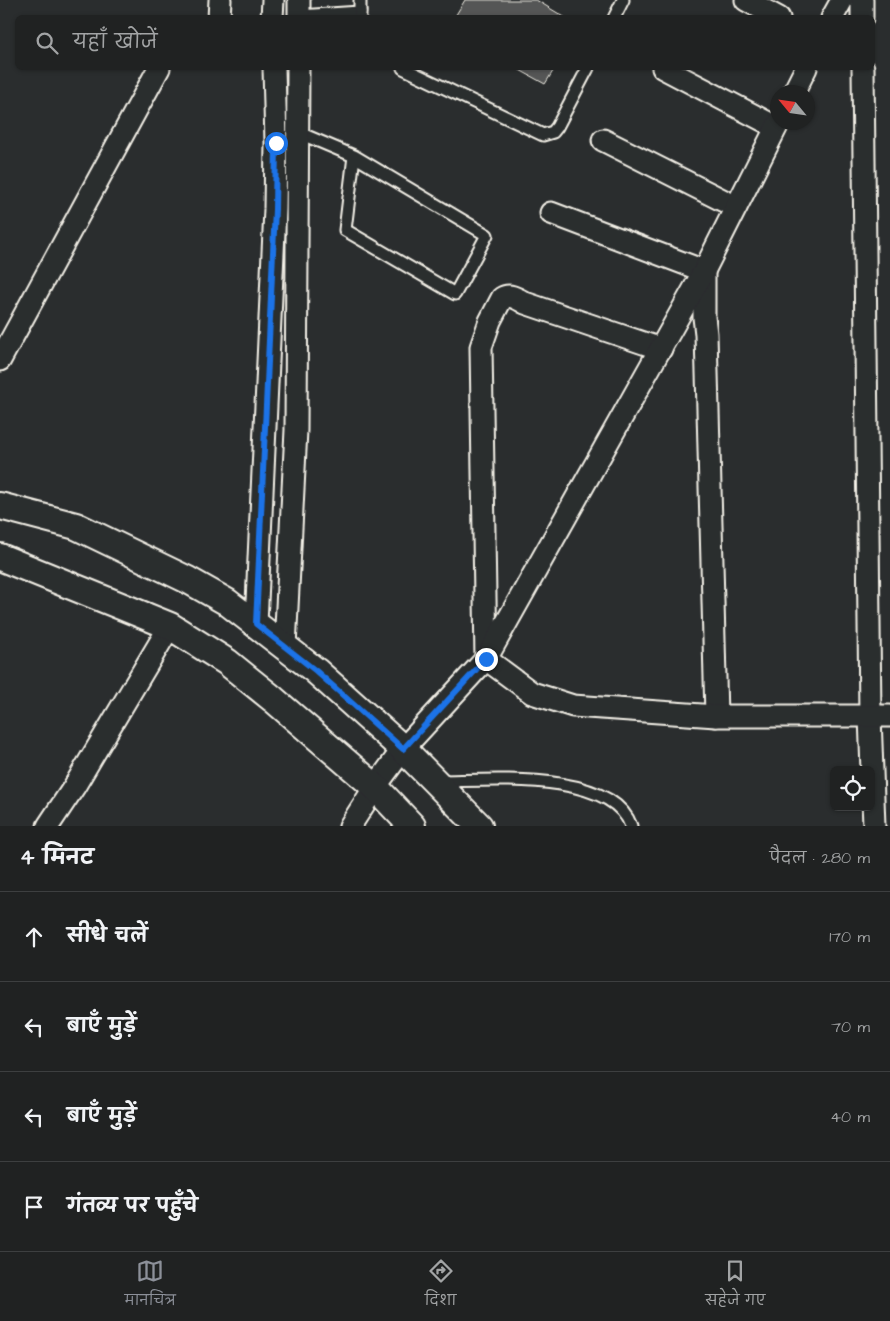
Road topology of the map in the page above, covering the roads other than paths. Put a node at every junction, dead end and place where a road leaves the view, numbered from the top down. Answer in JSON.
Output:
{"nodes":[{"id":1,"x":220,"y":0,"type":"edge"},
{"id":2,"x":273,"y":0,"type":"edge"},
{"id":3,"x":360,"y":0,"type":"edge"},
{"id":4,"x":623,"y":0,"type":"edge"},
{"id":5,"x":746,"y":0,"type":"edge"},
{"id":6,"x":842,"y":0,"type":"edge"},
{"id":7,"x":862,"y":0,"type":"edge"},
{"id":8,"x":297,"y":13,"type":"edge"},
{"id":9,"x":219,"y":15,"type":"edge"},
{"id":10,"x":272,"y":15,"type":"edge"},
{"id":11,"x":360,"y":15,"type":"edge"},
{"id":12,"x":616,"y":15,"type":"edge"},
{"id":13,"x":774,"y":15,"type":"edge"},
{"id":14,"x":834,"y":15,"type":"edge"},
{"id":15,"x":862,"y":15,"type":"edge"},
{"id":16,"x":158,"y":70,"type":"edge"},
{"id":17,"x":274,"y":70,"type":"edge"},
{"id":18,"x":298,"y":70,"type":"edge"},
{"id":19,"x":407,"y":70,"type":"edge"},
{"id":20,"x":587,"y":70,"type":"edge"},
{"id":21,"x":667,"y":70,"type":"edge"},
{"id":22,"x":805,"y":70,"type":"edge"},
{"id":23,"x":863,"y":70,"type":"edge"},
{"id":24,"x":798,"y":85,"type":"edge"},
{"id":25,"x":770,"y":122,"type":"edge"},
{"id":26,"x":774,"y":130,"type":"edge"},
{"id":27,"x":297,"y":132,"type":"junction"},
{"id":28,"x":603,"y":140,"type":"dead end"},
{"id":29,"x":354,"y":156,"type":"junction"},
{"id":30,"x":736,"y":207,"type":"junction"},
{"id":31,"x":551,"y":213,"type":"dead end"},
{"id":32,"x":704,"y":271,"type":"junction"},
{"id":33,"x":661,"y":349,"type":"junction"},
{"id":34,"x":0,"y":360,"type":"edge"},
{"id":35,"x":0,"y":506,"type":"edge"},
{"id":36,"x":0,"y":557,"type":"edge"},
{"id":37,"x":256,"y":624,"type":"junction"},
{"id":38,"x":170,"y":626,"type":"junction"},
{"id":39,"x":285,"y":647,"type":"junction"},
{"id":40,"x":486,"y":659,"type":"junction"},
{"id":41,"x":716,"y":716,"type":"junction"},
{"id":42,"x":880,"y":716,"type":"edge"},
{"id":43,"x":403,"y":749,"type":"junction"},
{"id":44,"x":434,"y":782,"type":"junction"},
{"id":45,"x":375,"y":787,"type":"junction"},
{"id":46,"x":48,"y":826,"type":"edge"},
{"id":47,"x":350,"y":826,"type":"edge"},
{"id":48,"x":412,"y":826,"type":"edge"},
{"id":49,"x":479,"y":826,"type":"edge"},
{"id":50,"x":631,"y":826,"type":"edge"},
{"id":51,"x":874,"y":826,"type":"edge"}],
"edges":[{"from":1,"to":9,"type":"street"},
{"from":2,"to":10,"type":"street"},
{"from":3,"to":11,"type":"lane"},
{"from":4,"to":12,"type":"lane"},
{"from":5,"to":13,"type":"street"},
{"from":6,"to":14,"type":"street"},
{"from":7,"to":15,"type":"street"},
{"from":8,"to":11,"type":"lane"},
{"from":16,"to":34,"type":"street"},
{"from":17,"to":37,"type":"street"},
{"from":18,"to":27,"type":"street"},
{"from":19,"to":20,"type":"lane"},
{"from":21,"to":25,"type":"street"},
{"from":22,"to":24,"type":"street"},
{"from":23,"to":42,"type":"street"},
{"from":26,"to":30,"type":"street"},
{"from":27,"to":29,"type":"lane"},
{"from":27,"to":39,"type":"street"},
{"from":28,"to":30,"type":"street"},
{"from":29,"to":29,"type":"lane"},
{"from":30,"to":32,"type":"street"},
{"from":31,"to":32,"type":"street"},
{"from":32,"to":33,"type":"street"},
{"from":32,"to":41,"type":"street"},
{"from":33,"to":40,"type":"street"},
{"from":33,"to":40,"type":"street"},
{"from":35,"to":37,"type":"street"},
{"from":36,"to":38,"type":"street"},
{"from":37,"to":39,"type":"street"},
{"from":38,"to":45,"type":"street"},
{"from":38,"to":46,"type":"street"},
{"from":39,"to":43,"type":"street"},
{"from":40,"to":41,"type":"street"},
{"from":40,"to":43,"type":"street"},
{"from":41,"to":42,"type":"street"},
{"from":42,"to":51,"type":"street"},
{"from":43,"to":44,"type":"street"},
{"from":43,"to":45,"type":"street"},
{"from":44,"to":49,"type":"street"},
{"from":44,"to":50,"type":"lane"},
{"from":45,"to":47,"type":"street"},
{"from":45,"to":48,"type":"street"}]}
